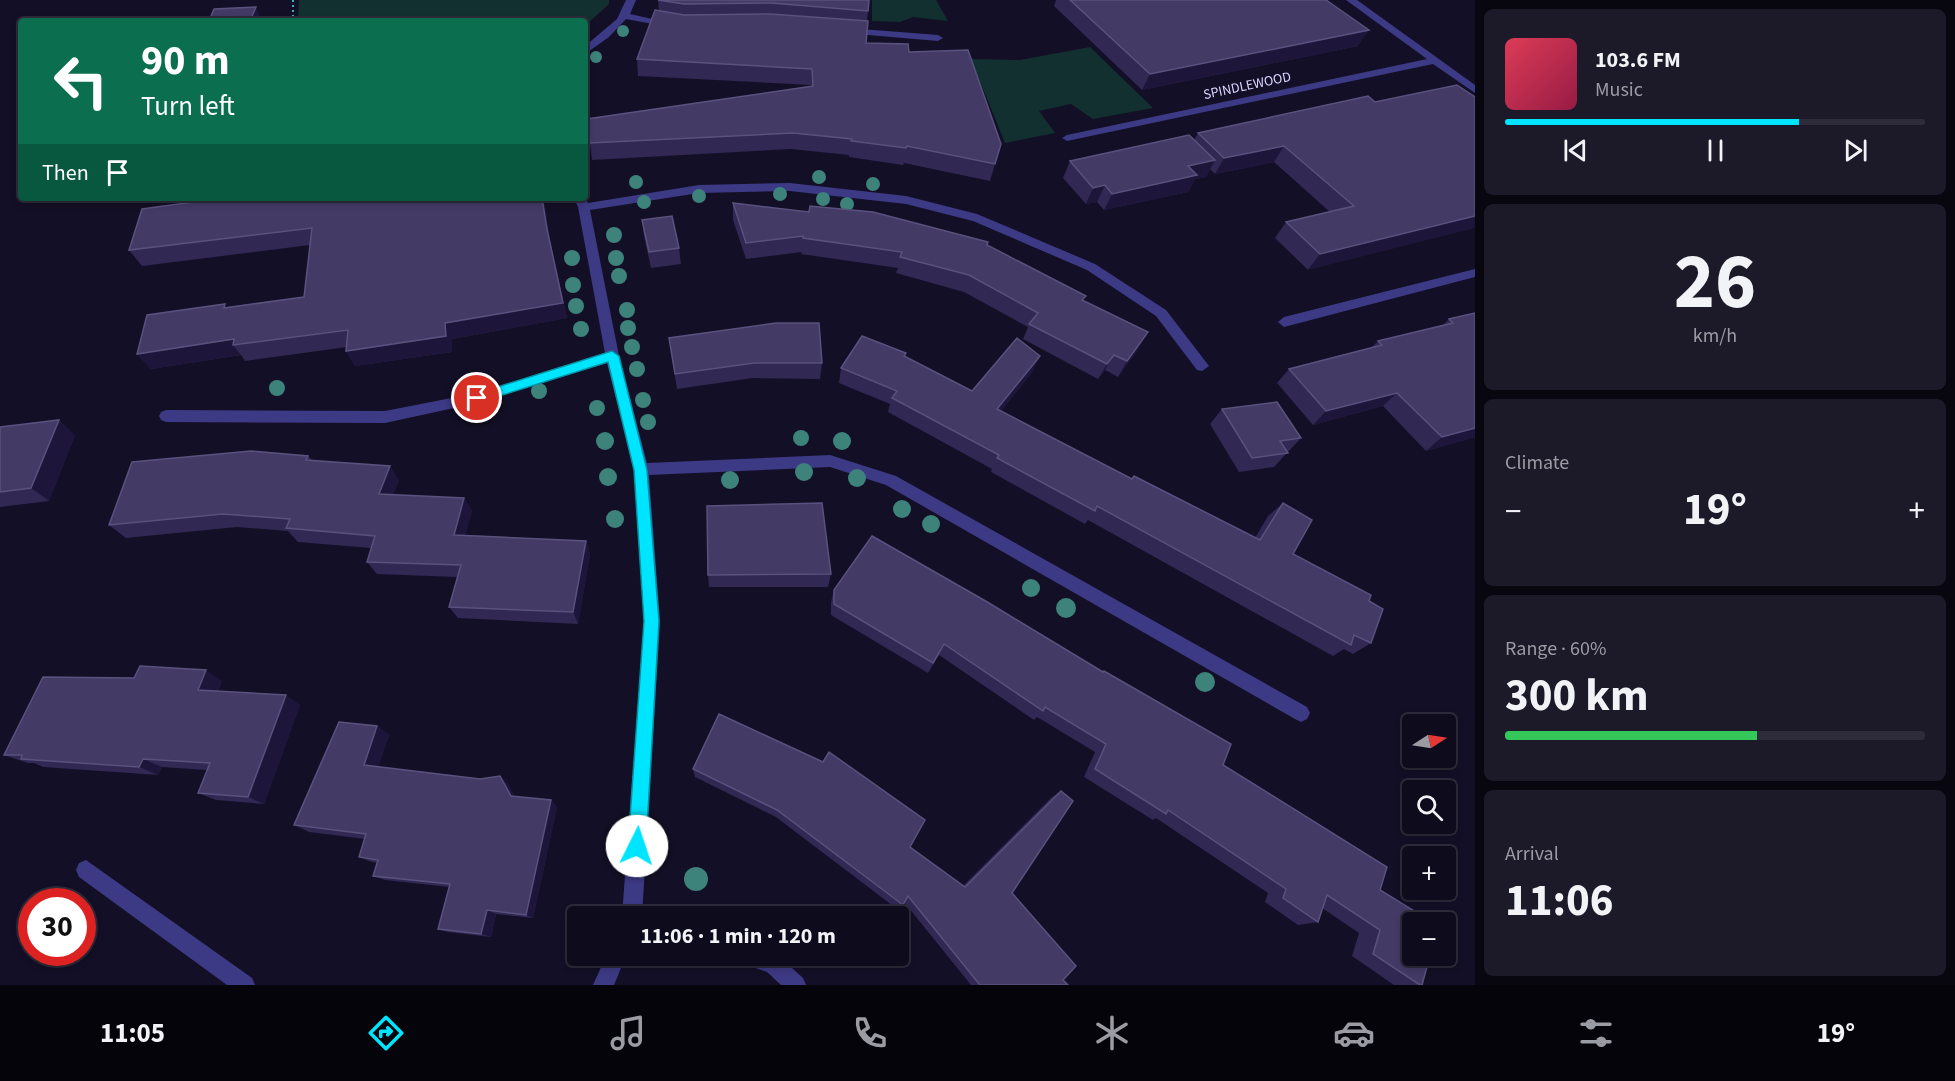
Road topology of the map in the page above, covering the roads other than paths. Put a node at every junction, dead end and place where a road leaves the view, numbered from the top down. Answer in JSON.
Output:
{"nodes":[{"id":1,"x":631,"y":0,"type":"edge"},
{"id":2,"x":1351,"y":0,"type":"edge"},
{"id":3,"x":625,"y":16,"type":"junction"},
{"id":4,"x":675,"y":25,"type":"edge"},
{"id":5,"x":837,"y":30,"type":"edge"},
{"id":6,"x":938,"y":38,"type":"dead end"},
{"id":7,"x":588,"y":48,"type":"edge"},
{"id":8,"x":1433,"y":61,"type":"junction"},
{"id":9,"x":1475,"y":90,"type":"edge"},
{"id":10,"x":1067,"y":138,"type":"dead end"},
{"id":11,"x":582,"y":202,"type":"edge"},
{"id":12,"x":1475,"y":273,"type":"edge"},
{"id":13,"x":1284,"y":322,"type":"dead end"},
{"id":14,"x":612,"y":356,"type":"junction"},
{"id":15,"x":1202,"y":366,"type":"dead end"},
{"id":16,"x":166,"y":416,"type":"dead end"},
{"id":17,"x":641,"y":470,"type":"junction"},
{"id":18,"x":1300,"y":713,"type":"dead end"},
{"id":19,"x":86,"y":870,"type":"dead end"},
{"id":20,"x":634,"y":906,"type":"edge"},
{"id":21,"x":612,"y":966,"type":"edge"},
{"id":22,"x":775,"y":966,"type":"edge"},
{"id":23,"x":245,"y":985,"type":"edge"},
{"id":24,"x":603,"y":985,"type":"edge"},
{"id":25,"x":796,"y":985,"type":"edge"}],
"edges":[{"from":1,"to":3,"type":"street"},
{"from":2,"to":8,"type":"street"},
{"from":3,"to":4,"type":"street"},
{"from":3,"to":7,"type":"street"},
{"from":5,"to":6,"type":"street"},
{"from":8,"to":9,"type":"street"},
{"from":8,"to":10,"type":"street","name":"SPINDLEWOOD"},
{"from":11,"to":14,"type":"street"},
{"from":11,"to":15,"type":"street"},
{"from":12,"to":13,"type":"street"},
{"from":14,"to":16,"type":"street"},
{"from":14,"to":17,"type":"street"},
{"from":17,"to":18,"type":"street"},
{"from":17,"to":20,"type":"street"},
{"from":19,"to":23,"type":"street"},
{"from":21,"to":24,"type":"street"},
{"from":22,"to":25,"type":"street"}]}
